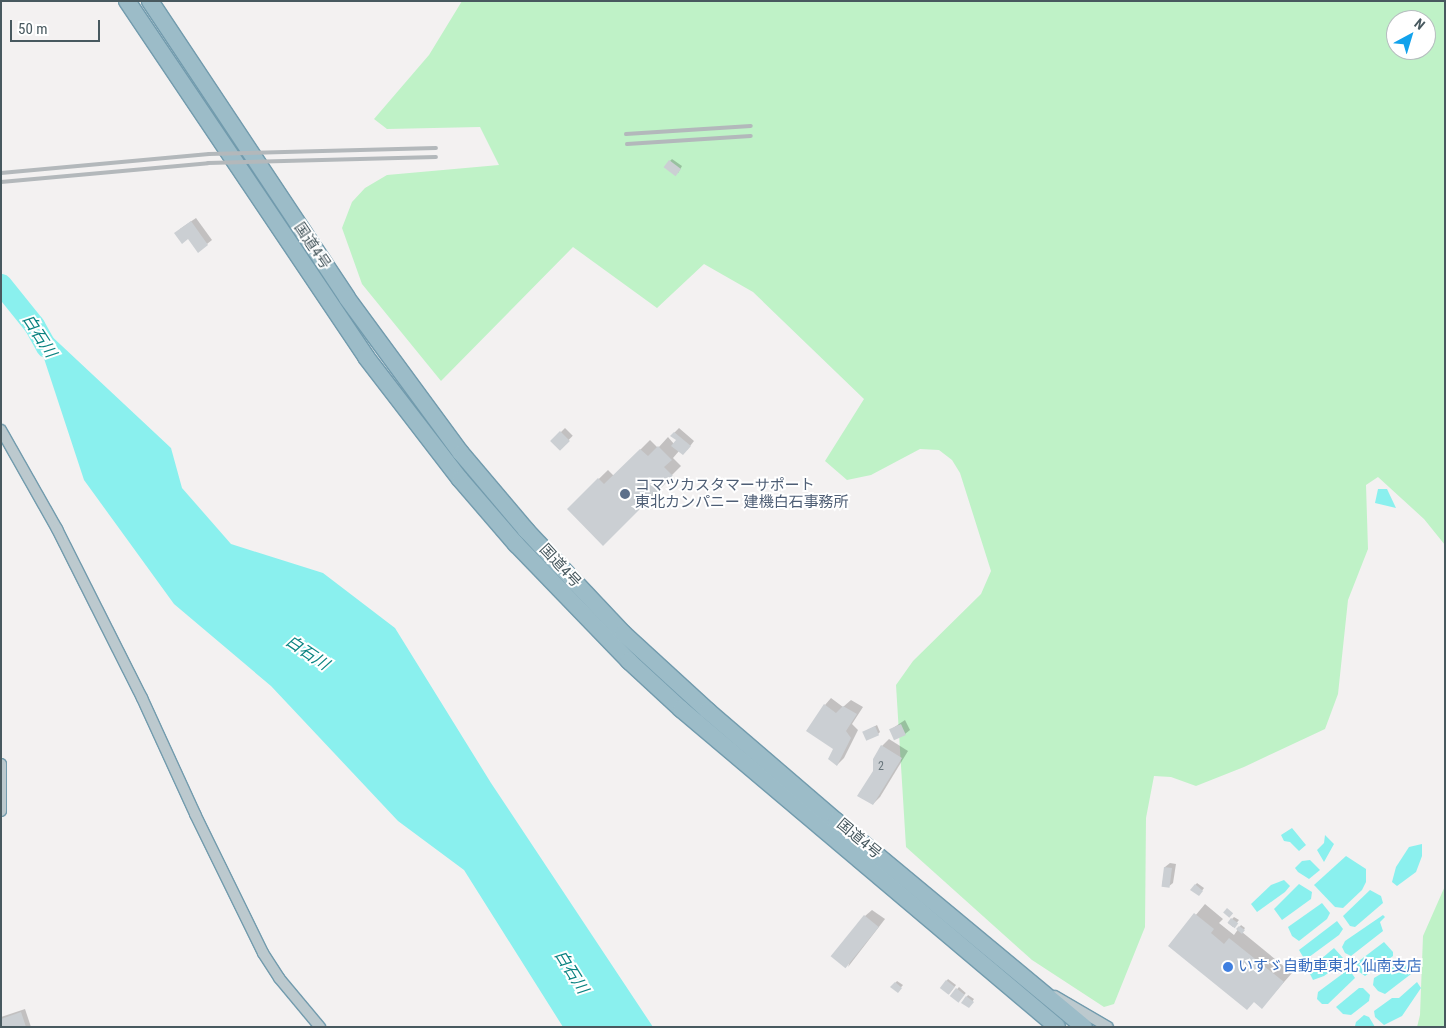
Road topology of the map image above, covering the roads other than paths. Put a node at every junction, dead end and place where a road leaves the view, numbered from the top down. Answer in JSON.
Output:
{"nodes":[{"id":1,"x":127,"y":1,"type":"edge"},
{"id":2,"x":150,"y":1,"type":"edge"},
{"id":3,"x":1,"y":430,"type":"edge"},
{"id":4,"x":1,"y":764,"type":"edge"},
{"id":5,"x":1,"y":811,"type":"edge"},
{"id":6,"x":1030,"y":982,"type":"junction"},
{"id":7,"x":320,"y":1027,"type":"edge"},
{"id":8,"x":1057,"y":1027,"type":"edge"},
{"id":9,"x":1084,"y":1027,"type":"edge"},
{"id":10,"x":1108,"y":1027,"type":"edge"}],
"edges":[{"from":1,"to":8,"type":"highway","name":"国道4号"},
{"from":2,"to":6,"type":"highway","name":"国道4号"},
{"from":3,"to":7,"type":"street"},
{"from":4,"to":5,"type":"street"},
{"from":6,"to":9,"type":"highway","name":"国道4号"},
{"from":6,"to":10,"type":"street"}]}
